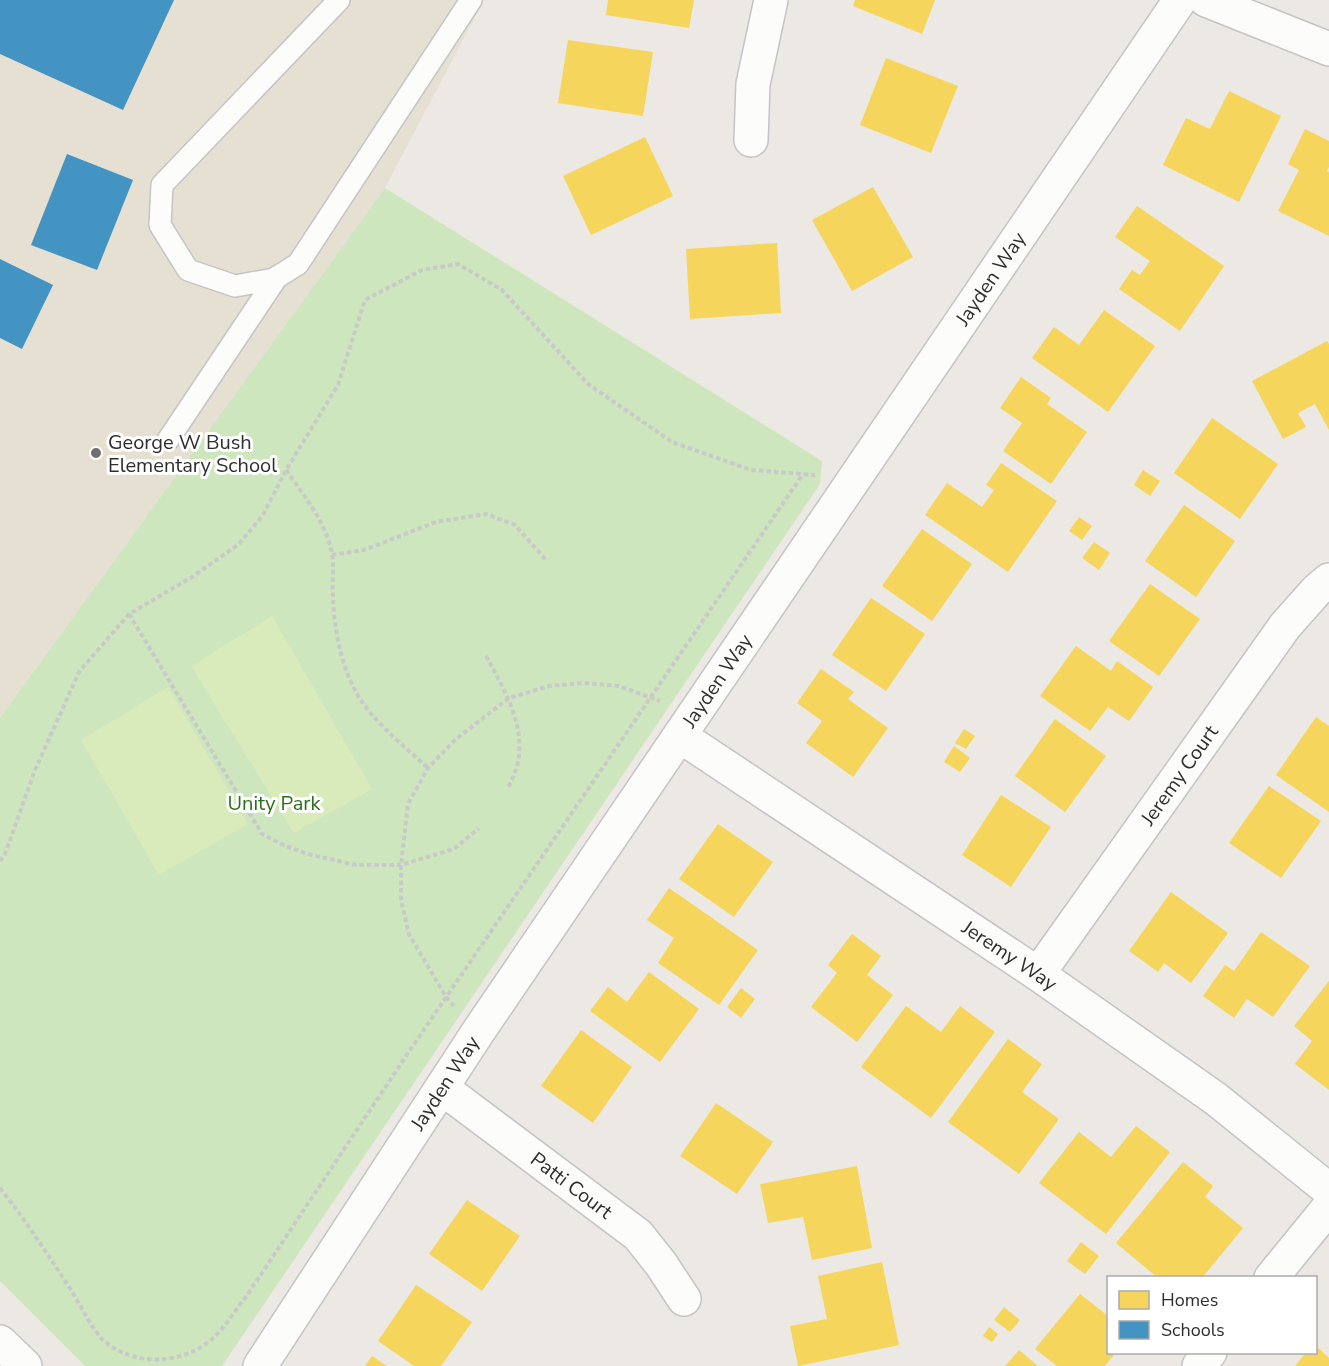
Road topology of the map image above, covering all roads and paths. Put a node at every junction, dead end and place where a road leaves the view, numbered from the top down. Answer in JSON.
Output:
{"nodes":[{"id":1,"x":339,"y":0,"type":"edge"},
{"id":2,"x":471,"y":0,"type":"edge"},
{"id":3,"x":771,"y":0,"type":"edge"},
{"id":4,"x":1180,"y":0,"type":"edge"},
{"id":5,"x":1206,"y":0,"type":"edge"},
{"id":6,"x":1329,"y":49,"type":"edge"},
{"id":7,"x":751,"y":140,"type":"dead end"},
{"id":8,"x":277,"y":278,"type":"junction"},
{"id":9,"x":168,"y":440,"type":"dead end"},
{"id":10,"x":286,"y":470,"type":"junction"},
{"id":11,"x":332,"y":555,"type":"junction"},
{"id":12,"x":546,"y":560,"type":"dead end"},
{"id":13,"x":1329,"y":580,"type":"edge"},
{"id":14,"x":129,"y":614,"type":"junction"},
{"id":15,"x":486,"y":656,"type":"dead end"},
{"id":16,"x":509,"y":698,"type":"junction"},
{"id":17,"x":651,"y":698,"type":"junction"},
{"id":18,"x":687,"y":725,"type":"junction"},
{"id":19,"x":428,"y":768,"type":"junction"},
{"id":20,"x":508,"y":789,"type":"dead end"},
{"id":21,"x":479,"y":828,"type":"dead end"},
{"id":22,"x":0,"y":861,"type":"edge"},
{"id":23,"x":401,"y":865,"type":"junction"},
{"id":24,"x":1038,"y":974,"type":"junction"},
{"id":25,"x":446,"y":997,"type":"junction"},
{"id":26,"x":478,"y":1032,"type":"junction"},
{"id":27,"x":442,"y":1088,"type":"junction"},
{"id":28,"x":0,"y":1188,"type":"edge"},
{"id":29,"x":1329,"y":1190,"type":"edge"},
{"id":30,"x":1329,"y":1207,"type":"edge"},
{"id":31,"x":1273,"y":1276,"type":"edge"},
{"id":32,"x":684,"y":1299,"type":"dead end"},
{"id":33,"x":0,"y":1342,"type":"edge"},
{"id":34,"x":1209,"y":1354,"type":"edge"},
{"id":35,"x":158,"y":1365,"type":"edge"},
{"id":36,"x":25,"y":1366,"type":"edge"},
{"id":37,"x":260,"y":1366,"type":"edge"},
{"id":38,"x":1198,"y":1366,"type":"edge"}],
"edges":[{"from":1,"to":8,"type":"lane"},
{"from":2,"to":8,"type":"lane"},
{"from":3,"to":7,"type":"street"},
{"from":4,"to":18,"type":"street","name":"Jayden Way"},
{"from":5,"to":6,"type":"street"},
{"from":8,"to":9,"type":"lane"},
{"from":10,"to":11,"type":"path"},
{"from":10,"to":14,"type":"path"},
{"from":10,"to":17,"type":"path"},
{"from":11,"to":12,"type":"path"},
{"from":11,"to":19,"type":"path"},
{"from":13,"to":24,"type":"street","name":"Jeremy Court"},
{"from":14,"to":22,"type":"path"},
{"from":14,"to":23,"type":"path"},
{"from":15,"to":16,"type":"path"},
{"from":16,"to":17,"type":"path"},
{"from":16,"to":19,"type":"path"},
{"from":16,"to":20,"type":"path"},
{"from":17,"to":18,"type":"path"},
{"from":17,"to":25,"type":"path"},
{"from":18,"to":24,"type":"street","name":"Jeremy Way"},
{"from":18,"to":26,"type":"street","name":"Jayden Way"},
{"from":19,"to":23,"type":"path"},
{"from":21,"to":23,"type":"path"},
{"from":23,"to":25,"type":"path"},
{"from":24,"to":29,"type":"street","name":"Jeremy Way"},
{"from":25,"to":26,"type":"path"},
{"from":25,"to":35,"type":"path"},
{"from":26,"to":27,"type":"street","name":"Jayden Way"},
{"from":27,"to":32,"type":"street","name":"Patti Court"},
{"from":27,"to":37,"type":"street","name":"Jayden Way"},
{"from":28,"to":35,"type":"path"},
{"from":30,"to":31,"type":"street"},
{"from":33,"to":36,"type":"street"},
{"from":34,"to":38,"type":"street"}]}
